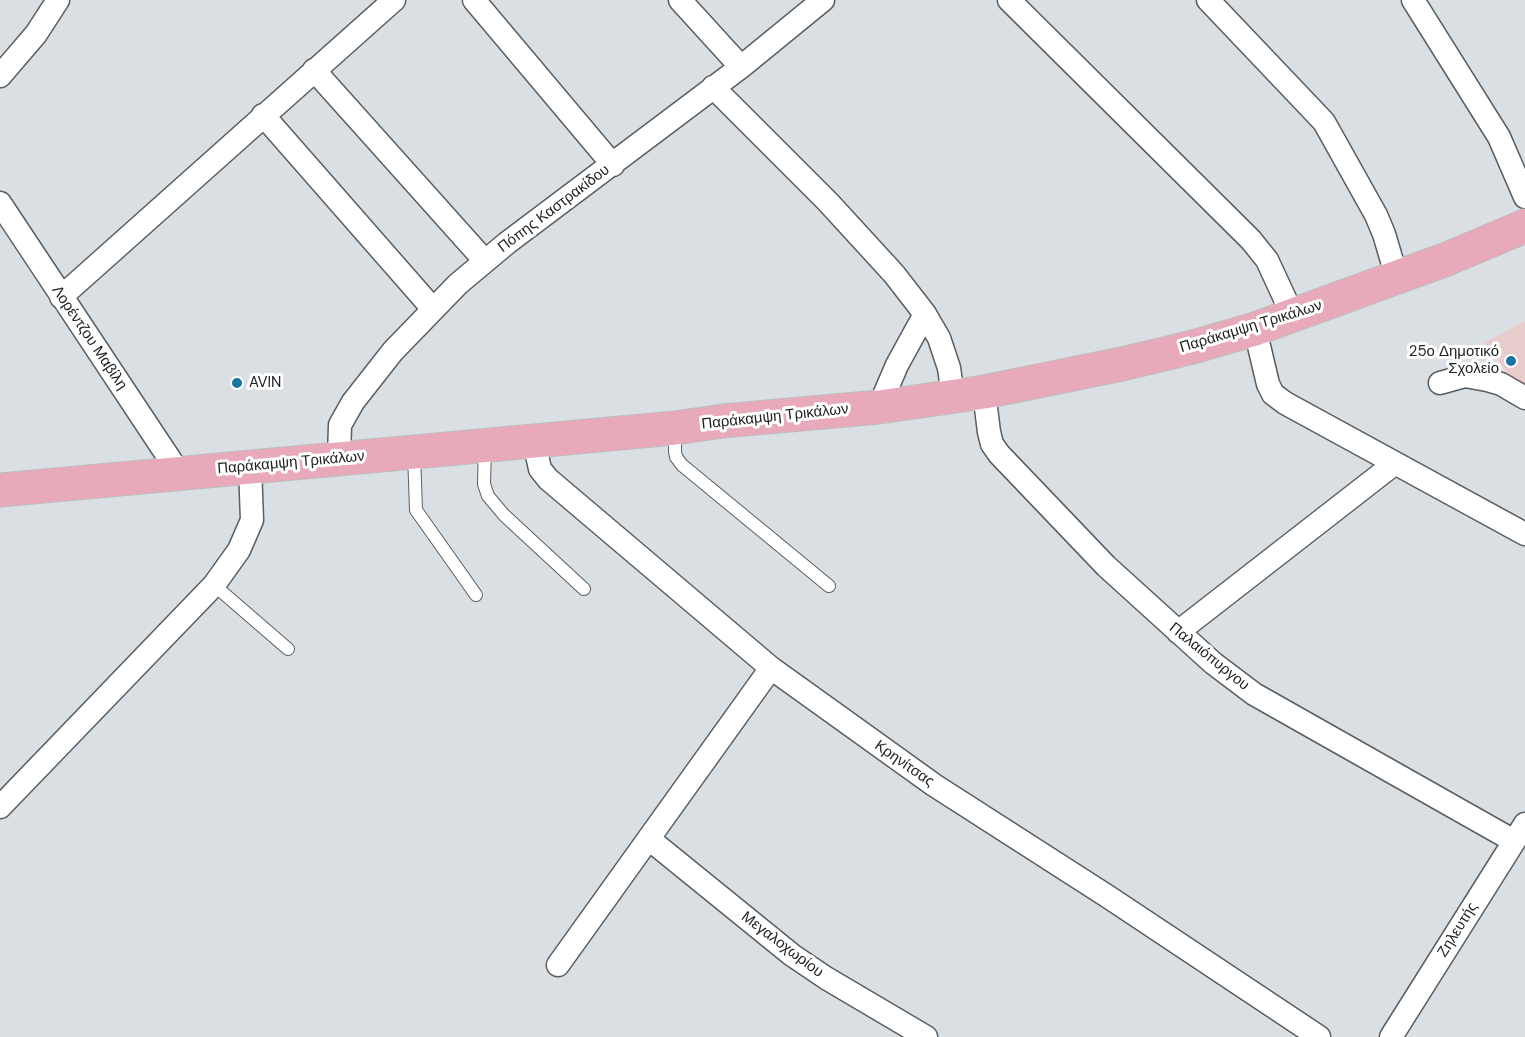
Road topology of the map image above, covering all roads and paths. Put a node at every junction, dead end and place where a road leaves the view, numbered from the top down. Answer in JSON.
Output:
{"nodes":[{"id":1,"x":58,"y":0,"type":"edge"},
{"id":2,"x":394,"y":0,"type":"edge"},
{"id":3,"x":474,"y":0,"type":"edge"},
{"id":4,"x":680,"y":0,"type":"edge"},
{"id":5,"x":823,"y":0,"type":"edge"},
{"id":6,"x":1009,"y":0,"type":"edge"},
{"id":7,"x":1208,"y":0,"type":"edge"},
{"id":8,"x":1413,"y":0,"type":"edge"},
{"id":9,"x":741,"y":66,"type":"junction"},
{"id":10,"x":314,"y":70,"type":"junction"},
{"id":11,"x":0,"y":76,"type":"edge"},
{"id":12,"x":713,"y":87,"type":"junction"},
{"id":13,"x":263,"y":115,"type":"junction"},
{"id":14,"x":613,"y":165,"type":"junction"},
{"id":15,"x":1525,"y":197,"type":"edge"},
{"id":16,"x":0,"y":203,"type":"edge"},
{"id":17,"x":1525,"y":226,"type":"edge"},
{"id":18,"x":9,"y":233,"type":"edge"},
{"id":19,"x":485,"y":261,"type":"junction"},
{"id":20,"x":1397,"y":278,"type":"junction"},
{"id":21,"x":61,"y":297,"type":"junction"},
{"id":22,"x":433,"y":309,"type":"junction"},
{"id":23,"x":925,"y":314,"type":"junction"},
{"id":24,"x":1293,"y":316,"type":"junction"},
{"id":25,"x":1255,"y":329,"type":"junction"},
{"id":26,"x":1440,"y":383,"type":"dead end"},
{"id":27,"x":968,"y":394,"type":"junction"},
{"id":28,"x":1525,"y":398,"type":"edge"},
{"id":29,"x":879,"y":407,"type":"junction"},
{"id":30,"x":675,"y":428,"type":"junction"},
{"id":31,"x":534,"y":441,"type":"junction"},
{"id":32,"x":485,"y":445,"type":"junction"},
{"id":33,"x":414,"y":452,"type":"junction"},
{"id":34,"x":339,"y":458,"type":"junction"},
{"id":35,"x":1394,"y":464,"type":"junction"},
{"id":36,"x":250,"y":467,"type":"junction"},
{"id":37,"x":179,"y":473,"type":"junction"},
{"id":38,"x":0,"y":490,"type":"edge"},
{"id":39,"x":1525,"y":534,"type":"edge"},
{"id":40,"x":214,"y":585,"type":"junction"},
{"id":41,"x":829,"y":586,"type":"dead end"},
{"id":42,"x":584,"y":589,"type":"dead end"},
{"id":43,"x":476,"y":595,"type":"dead end"},
{"id":44,"x":1178,"y":632,"type":"junction"},
{"id":45,"x":288,"y":649,"type":"dead end"},
{"id":46,"x":771,"y":668,"type":"junction"},
{"id":47,"x":0,"y":807,"type":"edge"},
{"id":48,"x":1519,"y":832,"type":"edge"},
{"id":49,"x":649,"y":839,"type":"junction"},
{"id":50,"x":558,"y":965,"type":"dead end"},
{"id":51,"x":926,"y":1037,"type":"edge"},
{"id":52,"x":1319,"y":1037,"type":"edge"},
{"id":53,"x":1391,"y":1037,"type":"edge"}],
"edges":[{"from":1,"to":11,"type":"street"},
{"from":2,"to":10,"type":"street"},
{"from":3,"to":14,"type":"street"},
{"from":4,"to":9,"type":"street"},
{"from":5,"to":9,"type":"street","name":"Πόπης Καστρακίδου"},
{"from":6,"to":24,"type":"street"},
{"from":7,"to":20,"type":"street"},
{"from":8,"to":15,"type":"street"},
{"from":9,"to":12,"type":"street","name":"Πόπης Καστρακίδου"},
{"from":10,"to":13,"type":"street"},
{"from":10,"to":19,"type":"street"},
{"from":12,"to":14,"type":"street","name":"Πόπης Καστρακίδου"},
{"from":12,"to":23,"type":"street","name":"Παλαιόπυργου"},
{"from":13,"to":21,"type":"street"},
{"from":13,"to":22,"type":"street"},
{"from":14,"to":19,"type":"street","name":"Πόπης Καστρακίδου"},
{"from":16,"to":18,"type":"street","name":"Λορέντζου Μαβίλη"},
{"from":17,"to":20,"type":"main road","name":"Παράκαμψη Τρικάλων"},
{"from":18,"to":21,"type":"street","name":"Λορέντζου Μαβίλη"},
{"from":19,"to":22,"type":"street","name":"Πόπης Καστρακίδου"},
{"from":20,"to":24,"type":"main road","name":"Παράκαμψη Τρικάλων"},
{"from":21,"to":37,"type":"street","name":"Λορέντζου Μαβίλη"},
{"from":22,"to":34,"type":"street","name":"Πόπης Καστρακίδου"},
{"from":23,"to":27,"type":"street","name":"Παλαιόπυργου"},
{"from":23,"to":29,"type":"street"},
{"from":24,"to":25,"type":"main road","name":"Παράκαμψη Τρικάλων"},
{"from":25,"to":27,"type":"main road","name":"Παράκαμψη Τρικάλων"},
{"from":25,"to":35,"type":"street"},
{"from":26,"to":28,"type":"street"},
{"from":27,"to":29,"type":"main road","name":"Παράκαμψη Τρικάλων"},
{"from":27,"to":44,"type":"street","name":"Παλαιόπυργου"},
{"from":29,"to":30,"type":"main road","name":"Παράκαμψη Τρικάλων"},
{"from":30,"to":31,"type":"main road","name":"Παράκαμψη Τρικάλων"},
{"from":30,"to":41,"type":"lane"},
{"from":31,"to":32,"type":"main road","name":"Παράκαμψη Τρικάλων"},
{"from":31,"to":46,"type":"street","name":"Κρηνίτσας"},
{"from":32,"to":33,"type":"main road","name":"Παράκαμψη Τρικάλων"},
{"from":32,"to":42,"type":"lane"},
{"from":33,"to":34,"type":"main road","name":"Παράκαμψη Τρικάλων"},
{"from":33,"to":43,"type":"lane"},
{"from":34,"to":36,"type":"main road","name":"Παράκαμψη Τρικάλων"},
{"from":35,"to":39,"type":"street"},
{"from":35,"to":44,"type":"street"},
{"from":36,"to":37,"type":"main road","name":"Παράκαμψη Τρικάλων"},
{"from":36,"to":40,"type":"street"},
{"from":37,"to":38,"type":"main road","name":"Παράκαμψη Τρικάλων"},
{"from":40,"to":45,"type":"lane"},
{"from":40,"to":47,"type":"street"},
{"from":44,"to":48,"type":"street","name":"Παλαιόπυργου"},
{"from":46,"to":49,"type":"street"},
{"from":46,"to":52,"type":"street","name":"Κρηνίτσας"},
{"from":48,"to":53,"type":"street","name":"Ζηλευτής"},
{"from":49,"to":50,"type":"street"},
{"from":49,"to":51,"type":"street","name":"Μεγαλοχωρίου"}]}
